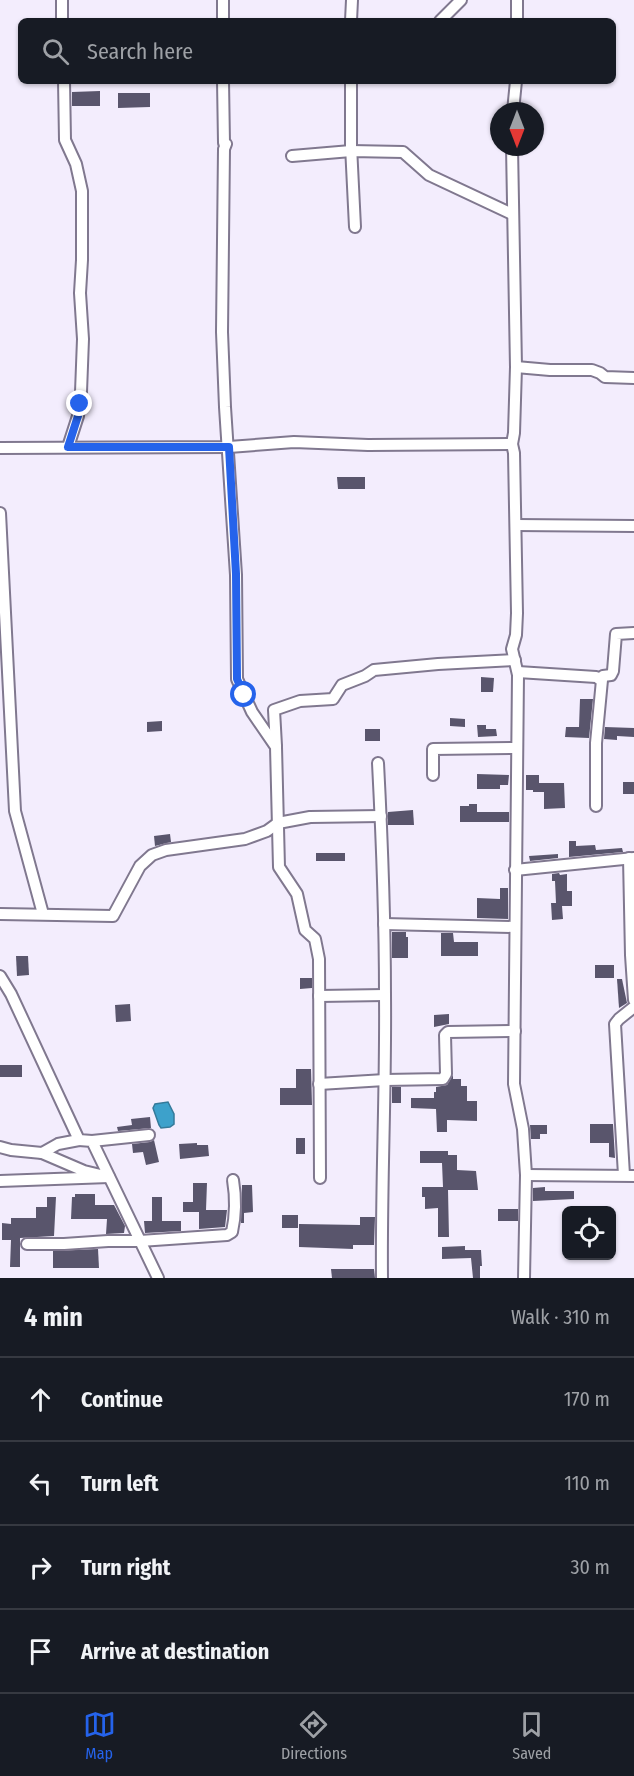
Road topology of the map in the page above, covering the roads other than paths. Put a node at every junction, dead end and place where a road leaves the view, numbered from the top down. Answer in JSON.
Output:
{"nodes":[{"id":1,"x":62,"y":0,"type":"edge"},
{"id":2,"x":223,"y":0,"type":"edge"},
{"id":3,"x":352,"y":0,"type":"edge"},
{"id":4,"x":461,"y":0,"type":"edge"},
{"id":5,"x":517,"y":0,"type":"edge"},
{"id":6,"x":62,"y":18,"type":"edge"},
{"id":7,"x":223,"y":18,"type":"edge"},
{"id":8,"x":351,"y":18,"type":"edge"},
{"id":9,"x":443,"y":18,"type":"edge"},
{"id":10,"x":517,"y":18,"type":"edge"},
{"id":11,"x":64,"y":84,"type":"edge"},
{"id":12,"x":223,"y":84,"type":"edge"},
{"id":13,"x":351,"y":84,"type":"edge"},
{"id":14,"x":516,"y":84,"type":"edge"},
{"id":15,"x":514,"y":102,"type":"edge"},
{"id":16,"x":351,"y":151,"type":"junction"},
{"id":17,"x":292,"y":156,"type":"dead end"},
{"id":18,"x":512,"y":156,"type":"edge"},
{"id":19,"x":512,"y":214,"type":"junction"},
{"id":20,"x":355,"y":227,"type":"dead end"},
{"id":21,"x":516,"y":367,"type":"junction"},
{"id":22,"x":634,"y":378,"type":"edge"},
{"id":23,"x":512,"y":444,"type":"junction"},
{"id":24,"x":68,"y":447,"type":"junction"},
{"id":25,"x":229,"y":447,"type":"junction"},
{"id":26,"x":0,"y":448,"type":"edge"},
{"id":27,"x":0,"y":513,"type":"edge"},
{"id":28,"x":516,"y":525,"type":"junction"},
{"id":29,"x":634,"y":526,"type":"edge"},
{"id":30,"x":634,"y":633,"type":"edge"},
{"id":31,"x":515,"y":660,"type":"junction"},
{"id":32,"x":518,"y":672,"type":"junction"},
{"id":33,"x":599,"y":679,"type":"junction"},
{"id":34,"x":276,"y":747,"type":"junction"},
{"id":35,"x":517,"y":748,"type":"junction"},
{"id":36,"x":378,"y":763,"type":"dead end"},
{"id":37,"x":433,"y":775,"type":"dead end"},
{"id":38,"x":596,"y":806,"type":"dead end"},
{"id":39,"x":381,"y":816,"type":"junction"},
{"id":40,"x":278,"y":823,"type":"junction"},
{"id":41,"x":632,"y":858,"type":"edge"},
{"id":42,"x":515,"y":870,"type":"junction"},
{"id":43,"x":0,"y":914,"type":"edge"},
{"id":44,"x":43,"y":914,"type":"junction"},
{"id":45,"x":384,"y":924,"type":"junction"},
{"id":46,"x":515,"y":927,"type":"junction"},
{"id":47,"x":0,"y":976,"type":"edge"},
{"id":48,"x":318,"y":996,"type":"junction"},
{"id":49,"x":385,"y":996,"type":"junction"},
{"id":50,"x":634,"y":1000,"type":"edge"},
{"id":51,"x":634,"y":1007,"type":"edge"},
{"id":52,"x":515,"y":1031,"type":"junction"},
{"id":53,"x":385,"y":1080,"type":"junction"},
{"id":54,"x":319,"y":1084,"type":"junction"},
{"id":55,"x":149,"y":1135,"type":"dead end"},
{"id":56,"x":79,"y":1140,"type":"junction"},
{"id":57,"x":92,"y":1141,"type":"junction"},
{"id":58,"x":0,"y":1147,"type":"edge"},
{"id":59,"x":42,"y":1153,"type":"junction"},
{"id":60,"x":526,"y":1175,"type":"junction"},
{"id":61,"x":629,"y":1175,"type":"edge"},
{"id":62,"x":109,"y":1177,"type":"junction"},
{"id":63,"x":320,"y":1178,"type":"dead end"},
{"id":64,"x":233,"y":1180,"type":"dead end"},
{"id":65,"x":0,"y":1181,"type":"edge"},
{"id":66,"x":140,"y":1241,"type":"junction"},
{"id":67,"x":27,"y":1244,"type":"dead end"},
{"id":68,"x":158,"y":1278,"type":"edge"},
{"id":69,"x":382,"y":1278,"type":"edge"},
{"id":70,"x":524,"y":1278,"type":"edge"}],
"edges":[{"from":1,"to":6,"type":"street"},
{"from":2,"to":7,"type":"street"},
{"from":3,"to":8,"type":"street"},
{"from":4,"to":9,"type":"street"},
{"from":5,"to":10,"type":"street"},
{"from":11,"to":24,"type":"street"},
{"from":12,"to":25,"type":"street"},
{"from":13,"to":16,"type":"street"},
{"from":14,"to":15,"type":"street"},
{"from":16,"to":17,"type":"street"},
{"from":16,"to":19,"type":"street"},
{"from":16,"to":20,"type":"street"},
{"from":18,"to":19,"type":"street"},
{"from":19,"to":21,"type":"street"},
{"from":21,"to":22,"type":"street"},
{"from":21,"to":23,"type":"street"},
{"from":23,"to":25,"type":"street"},
{"from":23,"to":28,"type":"street"},
{"from":24,"to":25,"type":"street"},
{"from":24,"to":26,"type":"street"},
{"from":25,"to":34,"type":"street"},
{"from":27,"to":44,"type":"street"},
{"from":28,"to":29,"type":"street"},
{"from":28,"to":31,"type":"street"},
{"from":30,"to":33,"type":"street"},
{"from":31,"to":32,"type":"street"},
{"from":31,"to":34,"type":"street"},
{"from":32,"to":33,"type":"street"},
{"from":32,"to":35,"type":"street"},
{"from":33,"to":38,"type":"street"},
{"from":34,"to":40,"type":"street"},
{"from":35,"to":37,"type":"street"},
{"from":35,"to":42,"type":"street"},
{"from":36,"to":39,"type":"street"},
{"from":39,"to":40,"type":"street"},
{"from":39,"to":45,"type":"street"},
{"from":40,"to":44,"type":"street"},
{"from":40,"to":48,"type":"street"},
{"from":41,"to":42,"type":"street"},
{"from":41,"to":50,"type":"street"},
{"from":42,"to":46,"type":"street"},
{"from":43,"to":44,"type":"street"},
{"from":45,"to":46,"type":"street"},
{"from":45,"to":49,"type":"street"},
{"from":46,"to":52,"type":"street"},
{"from":47,"to":56,"type":"street"},
{"from":48,"to":49,"type":"street"},
{"from":48,"to":54,"type":"street"},
{"from":49,"to":53,"type":"street"},
{"from":51,"to":61,"type":"street"},
{"from":52,"to":53,"type":"street"},
{"from":52,"to":60,"type":"street"},
{"from":53,"to":54,"type":"street"},
{"from":53,"to":69,"type":"street"},
{"from":54,"to":63,"type":"street"},
{"from":55,"to":57,"type":"street"},
{"from":56,"to":57,"type":"street"},
{"from":56,"to":59,"type":"street"},
{"from":57,"to":62,"type":"street"},
{"from":58,"to":59,"type":"street"},
{"from":59,"to":62,"type":"street"},
{"from":60,"to":61,"type":"street"},
{"from":60,"to":70,"type":"street"},
{"from":62,"to":65,"type":"street"},
{"from":62,"to":66,"type":"street"},
{"from":64,"to":66,"type":"street"},
{"from":66,"to":67,"type":"street"},
{"from":66,"to":68,"type":"street"}]}
